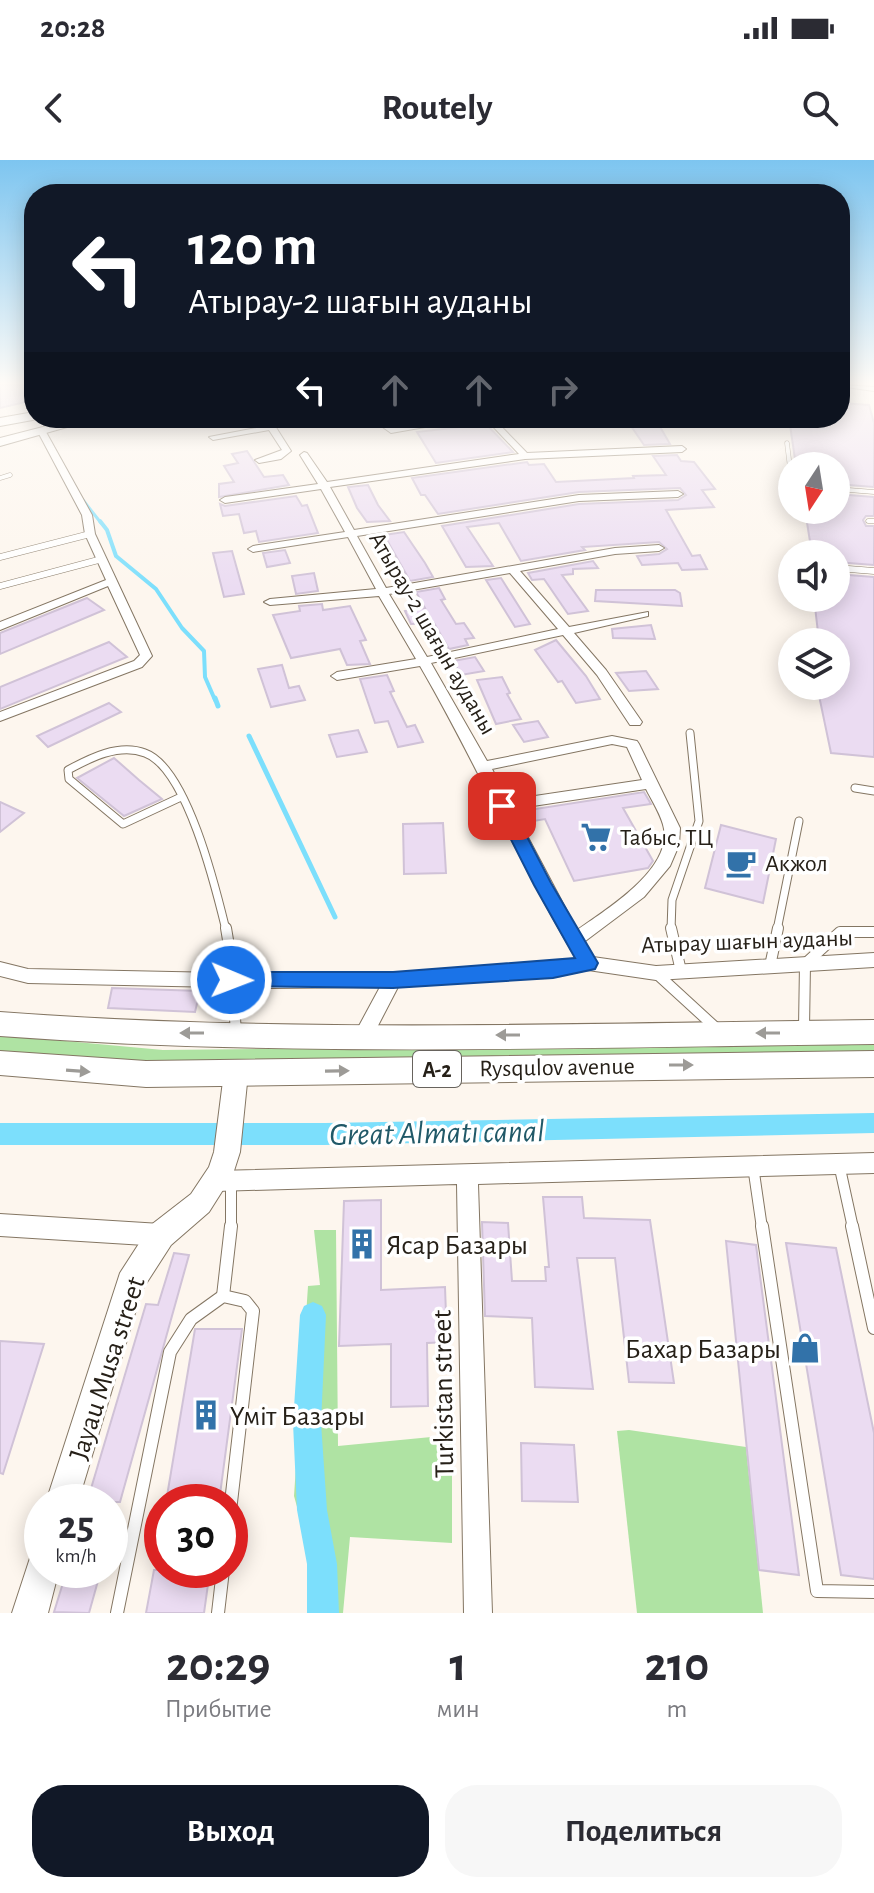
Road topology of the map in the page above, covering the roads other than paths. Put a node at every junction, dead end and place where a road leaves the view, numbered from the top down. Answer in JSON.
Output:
{"nodes":[{"id":1,"x":57,"y":453,"type":"edge"},
{"id":2,"x":284,"y":453,"type":"edge"},
{"id":3,"x":522,"y":453,"type":"edge"},
{"id":4,"x":597,"y":453,"type":"edge"},
{"id":5,"x":304,"y":455,"type":"dead end"},
{"id":6,"x":525,"y":456,"type":"junction"},
{"id":7,"x":259,"y":460,"type":"dead end"},
{"id":8,"x":10,"y":475,"type":"dead end"},
{"id":9,"x":0,"y":478,"type":"edge"},
{"id":10,"x":325,"y":485,"type":"junction"},
{"id":11,"x":850,"y":490,"type":"edge"},
{"id":12,"x":874,"y":492,"type":"edge"},
{"id":13,"x":678,"y":494,"type":"dead end"},
{"id":14,"x":225,"y":500,"type":"dead end"},
{"id":15,"x":351,"y":533,"type":"junction"},
{"id":16,"x":90,"y":534,"type":"junction"},
{"id":17,"x":659,"y":548,"type":"dead end"},
{"id":18,"x":253,"y":549,"type":"dead end"},
{"id":19,"x":0,"y":557,"type":"edge"},
{"id":20,"x":102,"y":559,"type":"junction"},
{"id":21,"x":512,"y":568,"type":"junction"},
{"id":22,"x":850,"y":569,"type":"edge"},
{"id":23,"x":874,"y":571,"type":"edge"},
{"id":24,"x":112,"y":581,"type":"junction"},
{"id":25,"x":0,"y":586,"type":"edge"},
{"id":26,"x":383,"y":592,"type":"junction"},
{"id":27,"x":270,"y":602,"type":"dead end"},
{"id":28,"x":644,"y":614,"type":"dead end"},
{"id":29,"x":0,"y":626,"type":"edge"},
{"id":30,"x":566,"y":631,"type":"junction"},
{"id":31,"x":425,"y":661,"type":"junction"},
{"id":32,"x":337,"y":676,"type":"dead end"},
{"id":33,"x":0,"y":717,"type":"edge"},
{"id":34,"x":635,"y":722,"type":"dead end"},
{"id":35,"x":690,"y":733,"type":"dead end"},
{"id":36,"x":483,"y":766,"type":"junction"},
{"id":37,"x":651,"y":783,"type":"junction"},
{"id":38,"x":855,"y":788,"type":"dead end"},
{"id":39,"x":874,"y":791,"type":"edge"},
{"id":40,"x":181,"y":797,"type":"junction"},
{"id":41,"x":502,"y":806,"type":"junction"},
{"id":42,"x":799,"y":821,"type":"dead end"},
{"id":43,"x":874,"y":932,"type":"edge"},
{"id":44,"x":574,"y":941,"type":"junction"},
{"id":45,"x":874,"y":960,"type":"edge"},
{"id":46,"x":588,"y":963,"type":"junction"},
{"id":47,"x":805,"y":964,"type":"junction"},
{"id":48,"x":770,"y":966,"type":"junction"},
{"id":49,"x":0,"y":969,"type":"edge"},
{"id":50,"x":681,"y":971,"type":"junction"},
{"id":51,"x":656,"y":973,"type":"junction"},
{"id":52,"x":231,"y":980,"type":"junction"},
{"id":53,"x":393,"y":980,"type":"junction"},
{"id":54,"x":0,"y":1024,"type":"edge"},
{"id":55,"x":874,"y":1032,"type":"edge"},
{"id":56,"x":804,"y":1033,"type":"junction"},
{"id":57,"x":236,"y":1034,"type":"junction"},
{"id":58,"x":723,"y":1034,"type":"junction"},
{"id":59,"x":362,"y":1037,"type":"junction"},
{"id":60,"x":0,"y":1063,"type":"edge"},
{"id":61,"x":874,"y":1064,"type":"edge"},
{"id":62,"x":236,"y":1073,"type":"junction"},
{"id":63,"x":874,"y":1163,"type":"edge"},
{"id":64,"x":839,"y":1164,"type":"junction"},
{"id":65,"x":753,"y":1166,"type":"junction"},
{"id":66,"x":467,"y":1174,"type":"junction"},
{"id":67,"x":223,"y":1181,"type":"junction"},
{"id":68,"x":0,"y":1225,"type":"edge"},
{"id":69,"x":161,"y":1235,"type":"junction"},
{"id":70,"x":223,"y":1296,"type":"junction"},
{"id":71,"x":874,"y":1328,"type":"edge"},
{"id":72,"x":67,"y":1484,"type":"edge"},
{"id":73,"x":233,"y":1484,"type":"edge"},
{"id":74,"x":37,"y":1588,"type":"edge"},
{"id":75,"x":221,"y":1588,"type":"edge"},
{"id":76,"x":874,"y":1592,"type":"edge"},
{"id":77,"x":30,"y":1613,"type":"edge"},
{"id":78,"x":117,"y":1613,"type":"edge"},
{"id":79,"x":218,"y":1613,"type":"edge"},
{"id":80,"x":478,"y":1613,"type":"edge"}],
"edges":[{"from":1,"to":16,"type":"street"},
{"from":2,"to":7,"type":"street"},
{"from":3,"to":6,"type":"street"},
{"from":4,"to":6,"type":"street"},
{"from":5,"to":10,"type":"street","name":"Атырау-2 шағын ауданы"},
{"from":6,"to":10,"type":"street"},
{"from":8,"to":9,"type":"lane"},
{"from":10,"to":14,"type":"street"},
{"from":10,"to":15,"type":"street","name":"Атырау-2 шағын ауданы"},
{"from":11,"to":12,"type":"lane"},
{"from":13,"to":15,"type":"street"},
{"from":15,"to":18,"type":"street"},
{"from":15,"to":26,"type":"street","name":"Атырау-2 шағын ауданы"},
{"from":16,"to":19,"type":"lane"},
{"from":16,"to":20,"type":"street"},
{"from":17,"to":21,"type":"street"},
{"from":20,"to":24,"type":"street"},
{"from":20,"to":25,"type":"lane"},
{"from":21,"to":26,"type":"street"},
{"from":21,"to":30,"type":"street"},
{"from":22,"to":23,"type":"lane"},
{"from":24,"to":29,"type":"street"},
{"from":24,"to":33,"type":"street"},
{"from":26,"to":27,"type":"street"},
{"from":26,"to":31,"type":"street","name":"Атырау-2 шағын ауданы"},
{"from":28,"to":30,"type":"street"},
{"from":30,"to":31,"type":"street"},
{"from":30,"to":34,"type":"street"},
{"from":31,"to":32,"type":"street"},
{"from":31,"to":36,"type":"street","name":"Атырау-2 шағын ауданы"},
{"from":35,"to":50,"type":"lane"},
{"from":36,"to":37,"type":"street"},
{"from":36,"to":41,"type":"street","name":"Атырау-2 шағын ауданы"},
{"from":37,"to":41,"type":"street"},
{"from":37,"to":44,"type":"street"},
{"from":38,"to":39,"type":"lane"},
{"from":40,"to":40,"type":"lane"},
{"from":40,"to":52,"type":"lane"},
{"from":41,"to":44,"type":"street","name":"Атырау-2 шағын ауданы"},
{"from":42,"to":48,"type":"lane"},
{"from":43,"to":47,"type":"lane"},
{"from":44,"to":46,"type":"street","name":"Атырау-2 шағын ауданы"},
{"from":45,"to":47,"type":"street","name":"Атырау шағын ауданы"},
{"from":46,"to":51,"type":"street","name":"Атырау шағын ауданы"},
{"from":46,"to":53,"type":"street","name":"Атырау шағын ауданы"},
{"from":47,"to":48,"type":"street","name":"Атырау шағын ауданы"},
{"from":47,"to":56,"type":"lane"},
{"from":48,"to":50,"type":"street","name":"Атырау шағын ауданы"},
{"from":49,"to":52,"type":"street","name":"Атырау шағын ауданы"},
{"from":50,"to":51,"type":"street","name":"Атырау шағын ауданы"},
{"from":51,"to":58,"type":"lane"},
{"from":52,"to":53,"type":"street","name":"Атырау шағын ауданы"},
{"from":52,"to":57,"type":"lane"},
{"from":53,"to":59,"type":"street"},
{"from":57,"to":54,"type":"main road","name":"Rysqulov avenue","number":"A-2","one_way":true},
{"from":55,"to":56,"type":"main road","name":"Rysqulov avenue","number":"A-2"},
{"from":56,"to":58,"type":"main road","name":"Rysqulov avenue","number":"A-2","one_way":true},
{"from":57,"to":59,"type":"main road","name":"Rysqulov avenue","number":"A-2"},
{"from":58,"to":59,"type":"main road","name":"Rysqulov avenue","number":"A-2","one_way":true},
{"from":60,"to":62,"type":"main road","name":"Rysqulov avenue","number":"A-2","one_way":true},
{"from":62,"to":61,"type":"main road","name":"Rysqulov avenue","number":"A-2","one_way":true},
{"from":62,"to":67,"type":"street","name":"Jayau Musa street"},
{"from":63,"to":64,"type":"street"},
{"from":64,"to":65,"type":"street"},
{"from":64,"to":71,"type":"lane"},
{"from":65,"to":66,"type":"street"},
{"from":65,"to":76,"type":"lane"},
{"from":66,"to":67,"type":"street"},
{"from":66,"to":80,"type":"street","name":"Turkistan street"},
{"from":67,"to":69,"type":"street","name":"Jayau Musa street"},
{"from":67,"to":70,"type":"lane"},
{"from":68,"to":69,"type":"street"},
{"from":69,"to":72,"type":"street","name":"Jayau Musa street"},
{"from":70,"to":73,"type":"lane"},
{"from":70,"to":78,"type":"lane"},
{"from":74,"to":77,"type":"street"},
{"from":75,"to":79,"type":"lane"}]}
